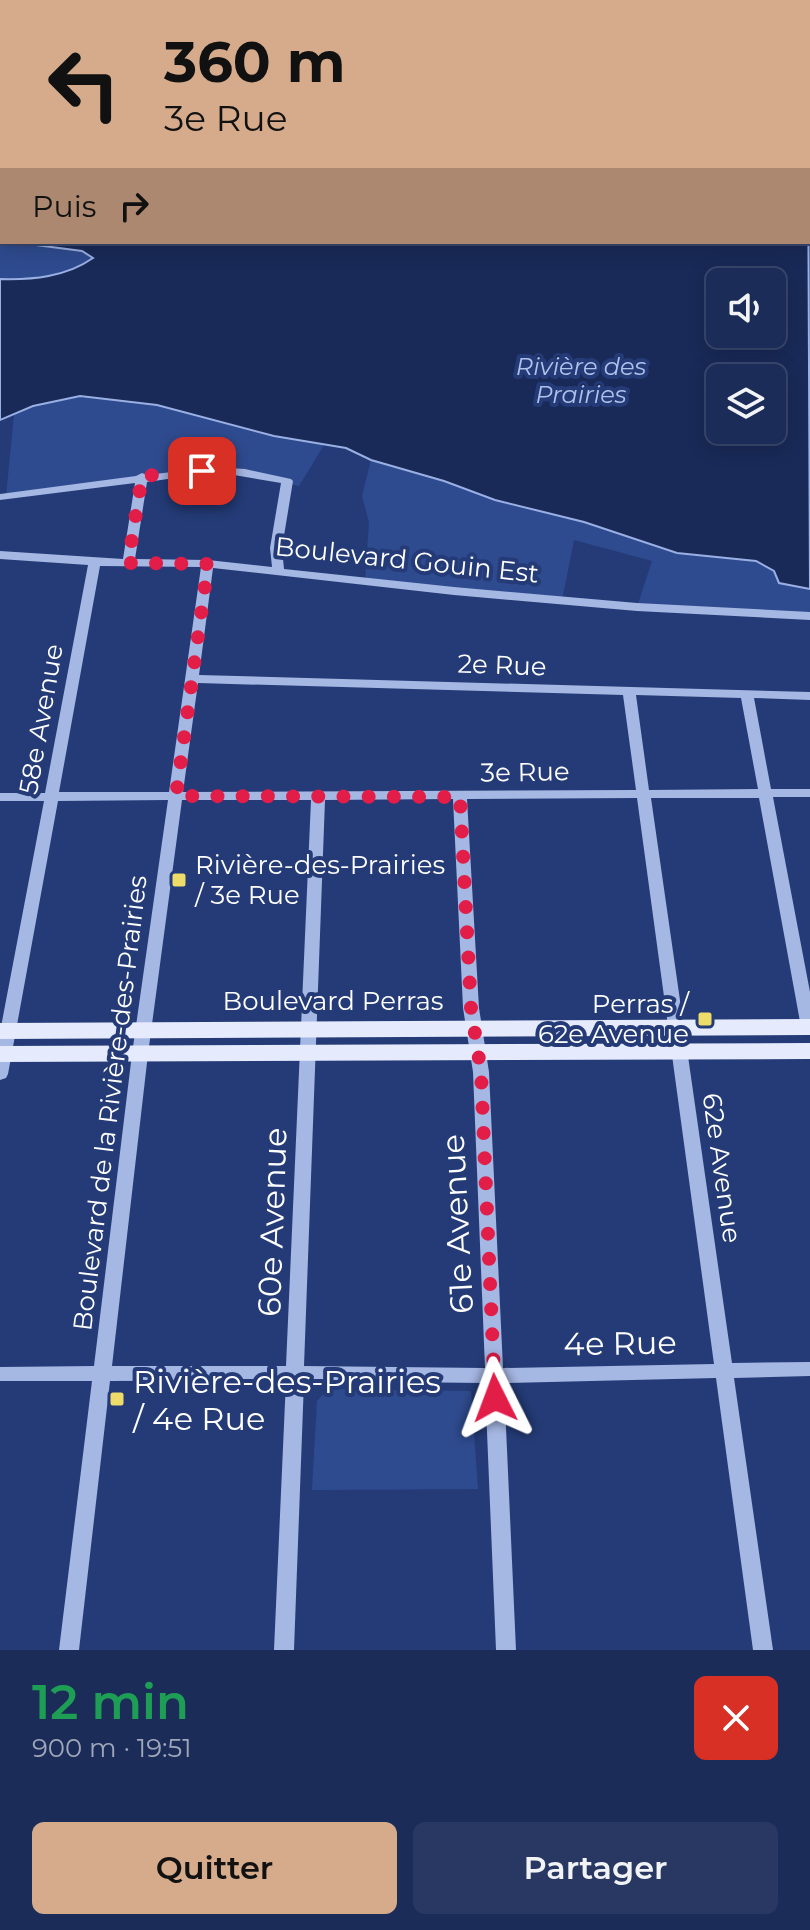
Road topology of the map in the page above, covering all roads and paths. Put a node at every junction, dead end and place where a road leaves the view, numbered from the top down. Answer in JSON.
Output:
{"nodes":[{"id":1,"x":142,"y":476,"type":"junction"},
{"id":2,"x":0,"y":497,"type":"edge"},
{"id":3,"x":0,"y":555,"type":"edge"},
{"id":4,"x":95,"y":562,"type":"junction"},
{"id":5,"x":128,"y":563,"type":"junction"},
{"id":6,"x":208,"y":564,"type":"junction"},
{"id":7,"x":278,"y":572,"type":"junction"},
{"id":8,"x":810,"y":616,"type":"edge"},
{"id":9,"x":192,"y":679,"type":"junction"},
{"id":10,"x":629,"y":693,"type":"junction"},
{"id":11,"x":747,"y":696,"type":"junction"},
{"id":12,"x":810,"y":696,"type":"edge"},
{"id":13,"x":810,"y":793,"type":"edge"},
{"id":14,"x":767,"y":794,"type":"junction"},
{"id":15,"x":643,"y":795,"type":"junction"},
{"id":16,"x":176,"y":796,"type":"junction"},
{"id":17,"x":0,"y":797,"type":"edge"},
{"id":18,"x":50,"y":797,"type":"junction"},
{"id":19,"x":318,"y":797,"type":"junction"},
{"id":20,"x":460,"y":797,"type":"junction"},
{"id":21,"x":810,"y":1027,"type":"edge"},
{"id":22,"x":676,"y":1028,"type":"junction"},
{"id":23,"x":475,"y":1029,"type":"junction"},
{"id":24,"x":144,"y":1030,"type":"junction"},
{"id":25,"x":310,"y":1030,"type":"junction"},
{"id":26,"x":4,"y":1031,"type":"edge"},
{"id":27,"x":810,"y":1051,"type":"edge"},
{"id":28,"x":679,"y":1052,"type":"junction"},
{"id":29,"x":309,"y":1053,"type":"junction"},
{"id":30,"x":479,"y":1053,"type":"junction"},
{"id":31,"x":140,"y":1054,"type":"junction"},
{"id":32,"x":1,"y":1061,"type":"edge"},
{"id":33,"x":810,"y":1369,"type":"edge"},
{"id":34,"x":724,"y":1371,"type":"junction"},
{"id":35,"x":296,"y":1373,"type":"junction"},
{"id":36,"x":0,"y":1374,"type":"edge"},
{"id":37,"x":101,"y":1374,"type":"junction"},
{"id":38,"x":494,"y":1376,"type":"junction"},
{"id":39,"x":69,"y":1650,"type":"edge"},
{"id":40,"x":284,"y":1650,"type":"edge"},
{"id":41,"x":506,"y":1650,"type":"edge"},
{"id":42,"x":763,"y":1650,"type":"edge"}],
"edges":[{"from":1,"to":2,"type":"street"},
{"from":1,"to":5,"type":"street"},
{"from":1,"to":7,"type":"street"},
{"from":3,"to":4,"type":"street","name":"Boulevard Gouin Est"},
{"from":4,"to":5,"type":"street","name":"Boulevard Gouin Est"},
{"from":4,"to":18,"type":"street","name":"58e Avenue"},
{"from":5,"to":6,"type":"street","name":"Boulevard Gouin Est"},
{"from":6,"to":7,"type":"street","name":"Boulevard Gouin Est"},
{"from":6,"to":9,"type":"street","name":"Boulevard de la Rivière-des-Prairies"},
{"from":7,"to":8,"type":"street","name":"Boulevard Gouin Est"},
{"from":9,"to":10,"type":"street","name":"2e Rue"},
{"from":9,"to":16,"type":"street","name":"Boulevard de la Rivière-des-Prairies"},
{"from":10,"to":11,"type":"street","name":"2e Rue"},
{"from":10,"to":15,"type":"street","name":"62e Avenue"},
{"from":11,"to":12,"type":"street","name":"2e Rue"},
{"from":11,"to":14,"type":"street"},
{"from":13,"to":14,"type":"street","name":"3e Rue"},
{"from":14,"to":15,"type":"street","name":"3e Rue"},
{"from":14,"to":21,"type":"street"},
{"from":15,"to":20,"type":"street","name":"3e Rue"},
{"from":15,"to":22,"type":"street","name":"62e Avenue"},
{"from":16,"to":18,"type":"street","name":"3e Rue"},
{"from":16,"to":19,"type":"street","name":"3e Rue"},
{"from":16,"to":24,"type":"street","name":"Boulevard de la Rivière-des-Prairies"},
{"from":17,"to":18,"type":"street","name":"3e Rue"},
{"from":18,"to":26,"type":"street","name":"58e Avenue"},
{"from":19,"to":20,"type":"street","name":"3e Rue"},
{"from":19,"to":25,"type":"street","name":"60e Avenue"},
{"from":20,"to":23,"type":"street","name":"61e Avenue"},
{"from":21,"to":22,"type":"main road","name":"Boulevard Perras"},
{"from":22,"to":23,"type":"main road","name":"Boulevard Perras"},
{"from":22,"to":28,"type":"street","name":"62e Avenue"},
{"from":23,"to":25,"type":"main road","name":"Boulevard Perras"},
{"from":23,"to":30,"type":"street","name":"61e Avenue"},
{"from":24,"to":25,"type":"main road","name":"Boulevard Perras"},
{"from":24,"to":26,"type":"main road","name":"Boulevard Perras"},
{"from":24,"to":31,"type":"street","name":"Boulevard de la Rivière-des-Prairies"},
{"from":25,"to":29,"type":"street","name":"60e Avenue"},
{"from":26,"to":32,"type":"street","name":"58e Avenue"},
{"from":27,"to":28,"type":"main road","name":"Boulevard Perras"},
{"from":28,"to":30,"type":"main road","name":"Boulevard Perras"},
{"from":28,"to":34,"type":"street","name":"62e Avenue"},
{"from":29,"to":30,"type":"main road","name":"Boulevard Perras"},
{"from":29,"to":31,"type":"main road","name":"Boulevard Perras"},
{"from":29,"to":35,"type":"street","name":"60e Avenue"},
{"from":30,"to":38,"type":"street","name":"61e Avenue"},
{"from":31,"to":32,"type":"main road","name":"Boulevard Perras"},
{"from":31,"to":37,"type":"street","name":"Boulevard de la Rivière-des-Prairies"},
{"from":33,"to":34,"type":"street","name":"4e Rue"},
{"from":34,"to":38,"type":"street","name":"4e Rue"},
{"from":34,"to":42,"type":"street","name":"62e Avenue"},
{"from":35,"to":37,"type":"street","name":"4e Rue"},
{"from":35,"to":38,"type":"street","name":"4e Rue"},
{"from":35,"to":40,"type":"street","name":"60e Avenue"},
{"from":36,"to":37,"type":"street","name":"4e Rue"},
{"from":37,"to":39,"type":"street","name":"Boulevard de la Rivière-des-Prairies"},
{"from":38,"to":41,"type":"street","name":"61e Avenue"}]}
